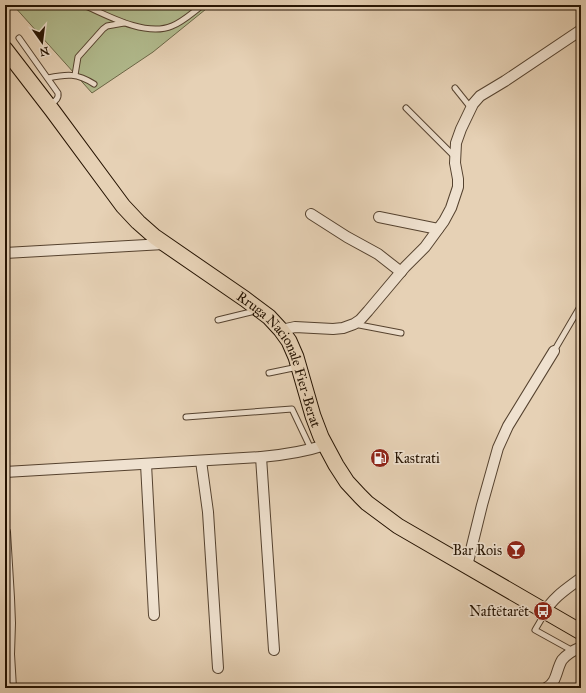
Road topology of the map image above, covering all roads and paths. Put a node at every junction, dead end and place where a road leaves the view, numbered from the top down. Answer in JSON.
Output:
{"nodes":[{"id":1,"x":84,"y":5,"type":"edge"},
{"id":2,"x":203,"y":5,"type":"edge"},
{"id":3,"x":125,"y":23,"type":"junction"},
{"id":4,"x":581,"y":30,"type":"edge"},
{"id":5,"x":20,"y":38,"type":"dead end"},
{"id":6,"x":5,"y":49,"type":"edge"},
{"id":7,"x":75,"y":76,"type":"junction"},
{"id":8,"x":48,"y":78,"type":"junction"},
{"id":9,"x":94,"y":84,"type":"dead end"},
{"id":10,"x":454,"y":88,"type":"dead end"},
{"id":11,"x":49,"y":106,"type":"junction"},
{"id":12,"x":406,"y":108,"type":"dead end"},
{"id":13,"x":471,"y":108,"type":"junction"},
{"id":14,"x":455,"y":157,"type":"junction"},
{"id":15,"x":311,"y":214,"type":"dead end"},
{"id":16,"x":379,"y":217,"type":"dead end"},
{"id":17,"x":438,"y":229,"type":"junction"},
{"id":18,"x":164,"y":244,"type":"junction"},
{"id":19,"x":5,"y":253,"type":"edge"},
{"id":20,"x":401,"y":272,"type":"junction"},
{"id":21,"x":581,"y":305,"type":"edge"},
{"id":22,"x":259,"y":309,"type":"junction"},
{"id":23,"x":218,"y":320,"type":"dead end"},
{"id":24,"x":354,"y":324,"type":"junction"},
{"id":25,"x":281,"y":330,"type":"junction"},
{"id":26,"x":401,"y":333,"type":"dead end"},
{"id":27,"x":554,"y":351,"type":"joint"},
{"id":28,"x":299,"y":367,"type":"junction"},
{"id":29,"x":269,"y":373,"type":"dead end"},
{"id":30,"x":186,"y":417,"type":"dead end"},
{"id":31,"x":318,"y":448,"type":"junction"},
{"id":32,"x":261,"y":457,"type":"junction"},
{"id":33,"x":201,"y":461,"type":"junction"},
{"id":34,"x":146,"y":464,"type":"junction"},
{"id":35,"x":5,"y":472,"type":"edge"},
{"id":36,"x":5,"y":532,"type":"edge"},
{"id":37,"x":467,"y":566,"type":"junction"},
{"id":38,"x":581,"y":578,"type":"edge"},
{"id":39,"x":545,"y":612,"type":"junction"},
{"id":40,"x":154,"y":615,"type":"dead end"},
{"id":41,"x":581,"y":632,"type":"edge"},
{"id":42,"x":577,"y":649,"type":"edge"},
{"id":43,"x":274,"y":650,"type":"dead end"},
{"id":44,"x":218,"y":668,"type":"dead end"},
{"id":45,"x":11,"y":688,"type":"edge"},
{"id":46,"x":546,"y":688,"type":"edge"}],
"edges":[{"from":1,"to":3,"type":"lane"},
{"from":2,"to":3,"type":"lane"},
{"from":3,"to":7,"type":"lane"},
{"from":4,"to":13,"type":"street"},
{"from":5,"to":8,"type":"lane"},
{"from":6,"to":11,"type":"main road","name":"Rruga Nacionale Fier-Berat"},
{"from":7,"to":8,"type":"lane"},
{"from":7,"to":9,"type":"lane"},
{"from":8,"to":11,"type":"lane"},
{"from":10,"to":13,"type":"lane"},
{"from":11,"to":18,"type":"main road","name":"Rruga Nacionale Fier-Berat"},
{"from":12,"to":14,"type":"lane"},
{"from":13,"to":14,"type":"street"},
{"from":14,"to":17,"type":"street"},
{"from":15,"to":20,"type":"street"},
{"from":16,"to":17,"type":"street"},
{"from":17,"to":20,"type":"street"},
{"from":18,"to":19,"type":"street"},
{"from":18,"to":22,"type":"main road","name":"Rruga Nacionale Fier-Berat"},
{"from":20,"to":24,"type":"street"},
{"from":21,"to":27,"type":"lane"},
{"from":22,"to":23,"type":"lane"},
{"from":22,"to":25,"type":"main road","name":"Rruga Nacionale Fier-Berat"},
{"from":24,"to":25,"type":"street"},
{"from":24,"to":26,"type":"lane"},
{"from":25,"to":28,"type":"main road","name":"Rruga Nacionale Fier-Berat"},
{"from":27,"to":37,"type":"street"},
{"from":28,"to":29,"type":"lane"},
{"from":28,"to":31,"type":"main road","name":"Rruga Nacionale Fier-Berat"},
{"from":30,"to":31,"type":"lane"},
{"from":31,"to":32,"type":"street"},
{"from":31,"to":37,"type":"main road","name":"Rruga Nacionale Fier-Berat"},
{"from":32,"to":33,"type":"street"},
{"from":32,"to":43,"type":"street"},
{"from":33,"to":34,"type":"street"},
{"from":33,"to":44,"type":"street"},
{"from":34,"to":35,"type":"street"},
{"from":34,"to":40,"type":"street"},
{"from":36,"to":45,"type":"street"},
{"from":37,"to":39,"type":"main road","name":"Rruga Nacionale Fier-Berat"},
{"from":38,"to":39,"type":"street"},
{"from":39,"to":41,"type":"main road","name":"Rruga Nacionale Fier-Berat"},
{"from":39,"to":42,"type":"lane"},
{"from":42,"to":46,"type":"street"}]}
